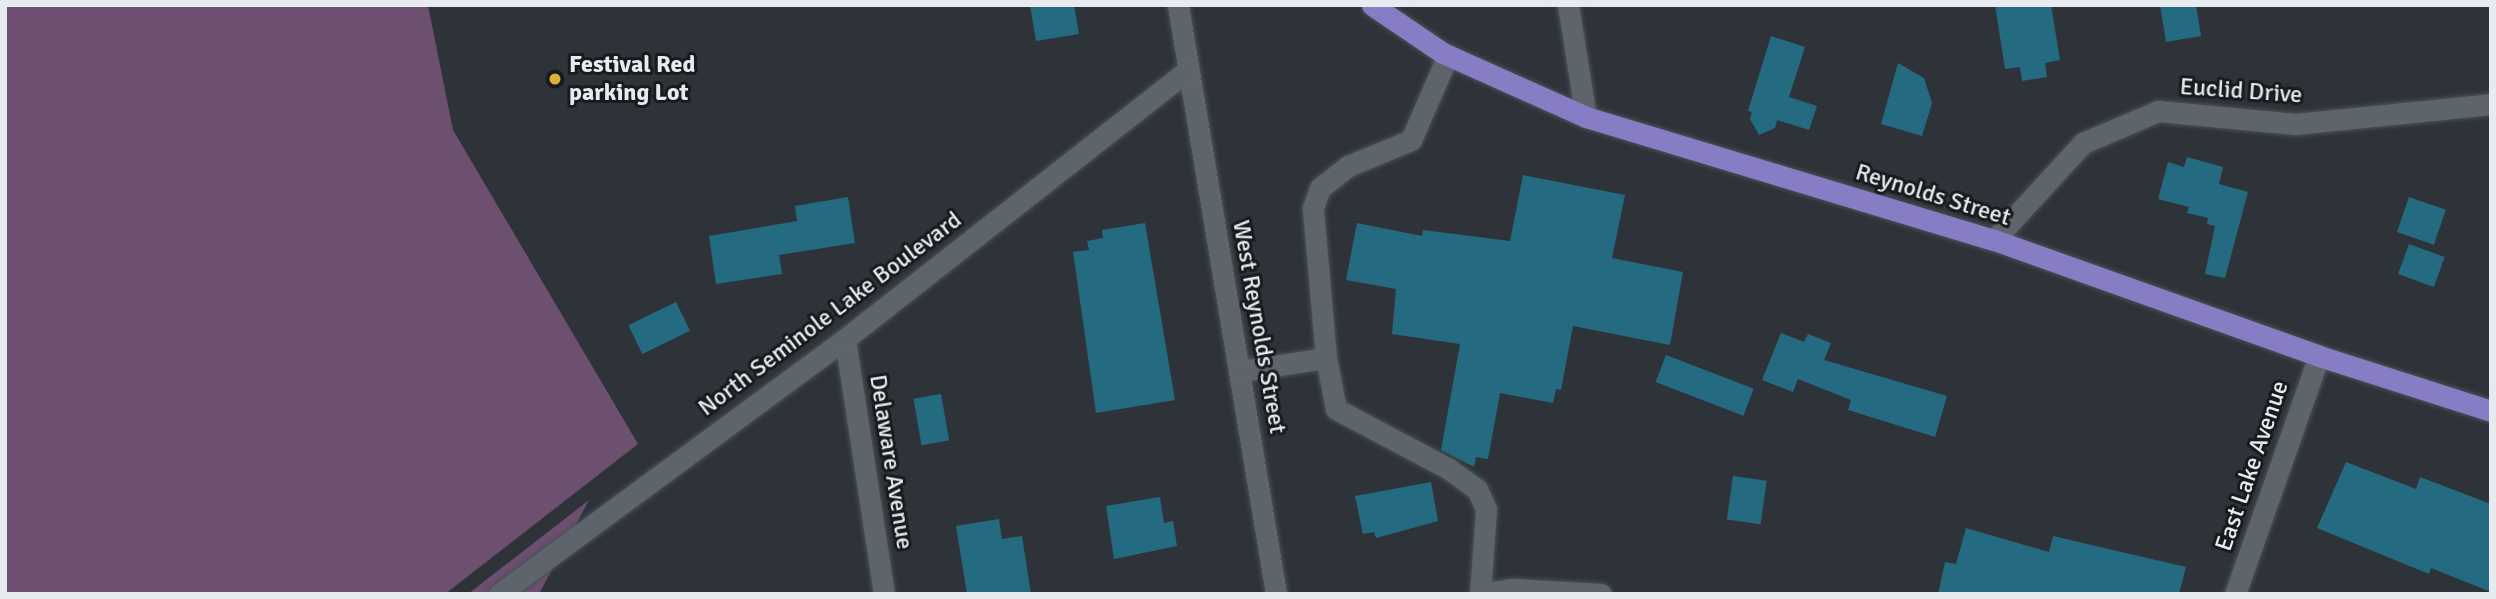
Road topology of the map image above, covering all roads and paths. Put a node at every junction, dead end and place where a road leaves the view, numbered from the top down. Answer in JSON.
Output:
{"nodes":[{"id":1,"x":1178,"y":5,"type":"edge"},
{"id":2,"x":1372,"y":5,"type":"edge"},
{"id":3,"x":1568,"y":5,"type":"edge"},
{"id":4,"x":1448,"y":55,"type":"junction"},
{"id":5,"x":1188,"y":70,"type":"junction"},
{"id":6,"x":2491,"y":104,"type":"edge"},
{"id":7,"x":1586,"y":117,"type":"junction"},
{"id":8,"x":1994,"y":240,"type":"junction"},
{"id":9,"x":845,"y":339,"type":"junction"},
{"id":10,"x":2319,"y":356,"type":"junction"},
{"id":11,"x":1326,"y":358,"type":"junction"},
{"id":12,"x":1240,"y":371,"type":"junction"},
{"id":13,"x":2491,"y":411,"type":"edge"},
{"id":14,"x":499,"y":594,"type":"edge"},
{"id":15,"x":884,"y":594,"type":"edge"},
{"id":16,"x":1276,"y":594,"type":"edge"},
{"id":17,"x":1481,"y":594,"type":"edge"},
{"id":18,"x":1601,"y":594,"type":"edge"},
{"id":19,"x":2235,"y":594,"type":"edge"}],
"edges":[{"from":1,"to":5,"type":"street"},
{"from":2,"to":4,"type":"main road","name":"Reynolds Street"},
{"from":3,"to":7,"type":"street"},
{"from":4,"to":7,"type":"main road","name":"Reynolds Street"},
{"from":4,"to":11,"type":"street"},
{"from":5,"to":9,"type":"street","name":"North Seminole Lake Boulevard"},
{"from":5,"to":12,"type":"street","name":"West Reynolds Street"},
{"from":6,"to":8,"type":"street","name":"Euclid Drive"},
{"from":7,"to":8,"type":"main road","name":"Reynolds Street"},
{"from":8,"to":10,"type":"main road","name":"Reynolds Street"},
{"from":9,"to":14,"type":"street","name":"North Seminole Lake Boulevard"},
{"from":9,"to":15,"type":"street","name":"Delaware Avenue"},
{"from":10,"to":13,"type":"main road","name":"Reynolds Street"},
{"from":10,"to":19,"type":"street","name":"East Lake Avenue"},
{"from":11,"to":12,"type":"street"},
{"from":11,"to":17,"type":"street"},
{"from":12,"to":16,"type":"street","name":"West Reynolds Street"},
{"from":17,"to":18,"type":"street"}]}
